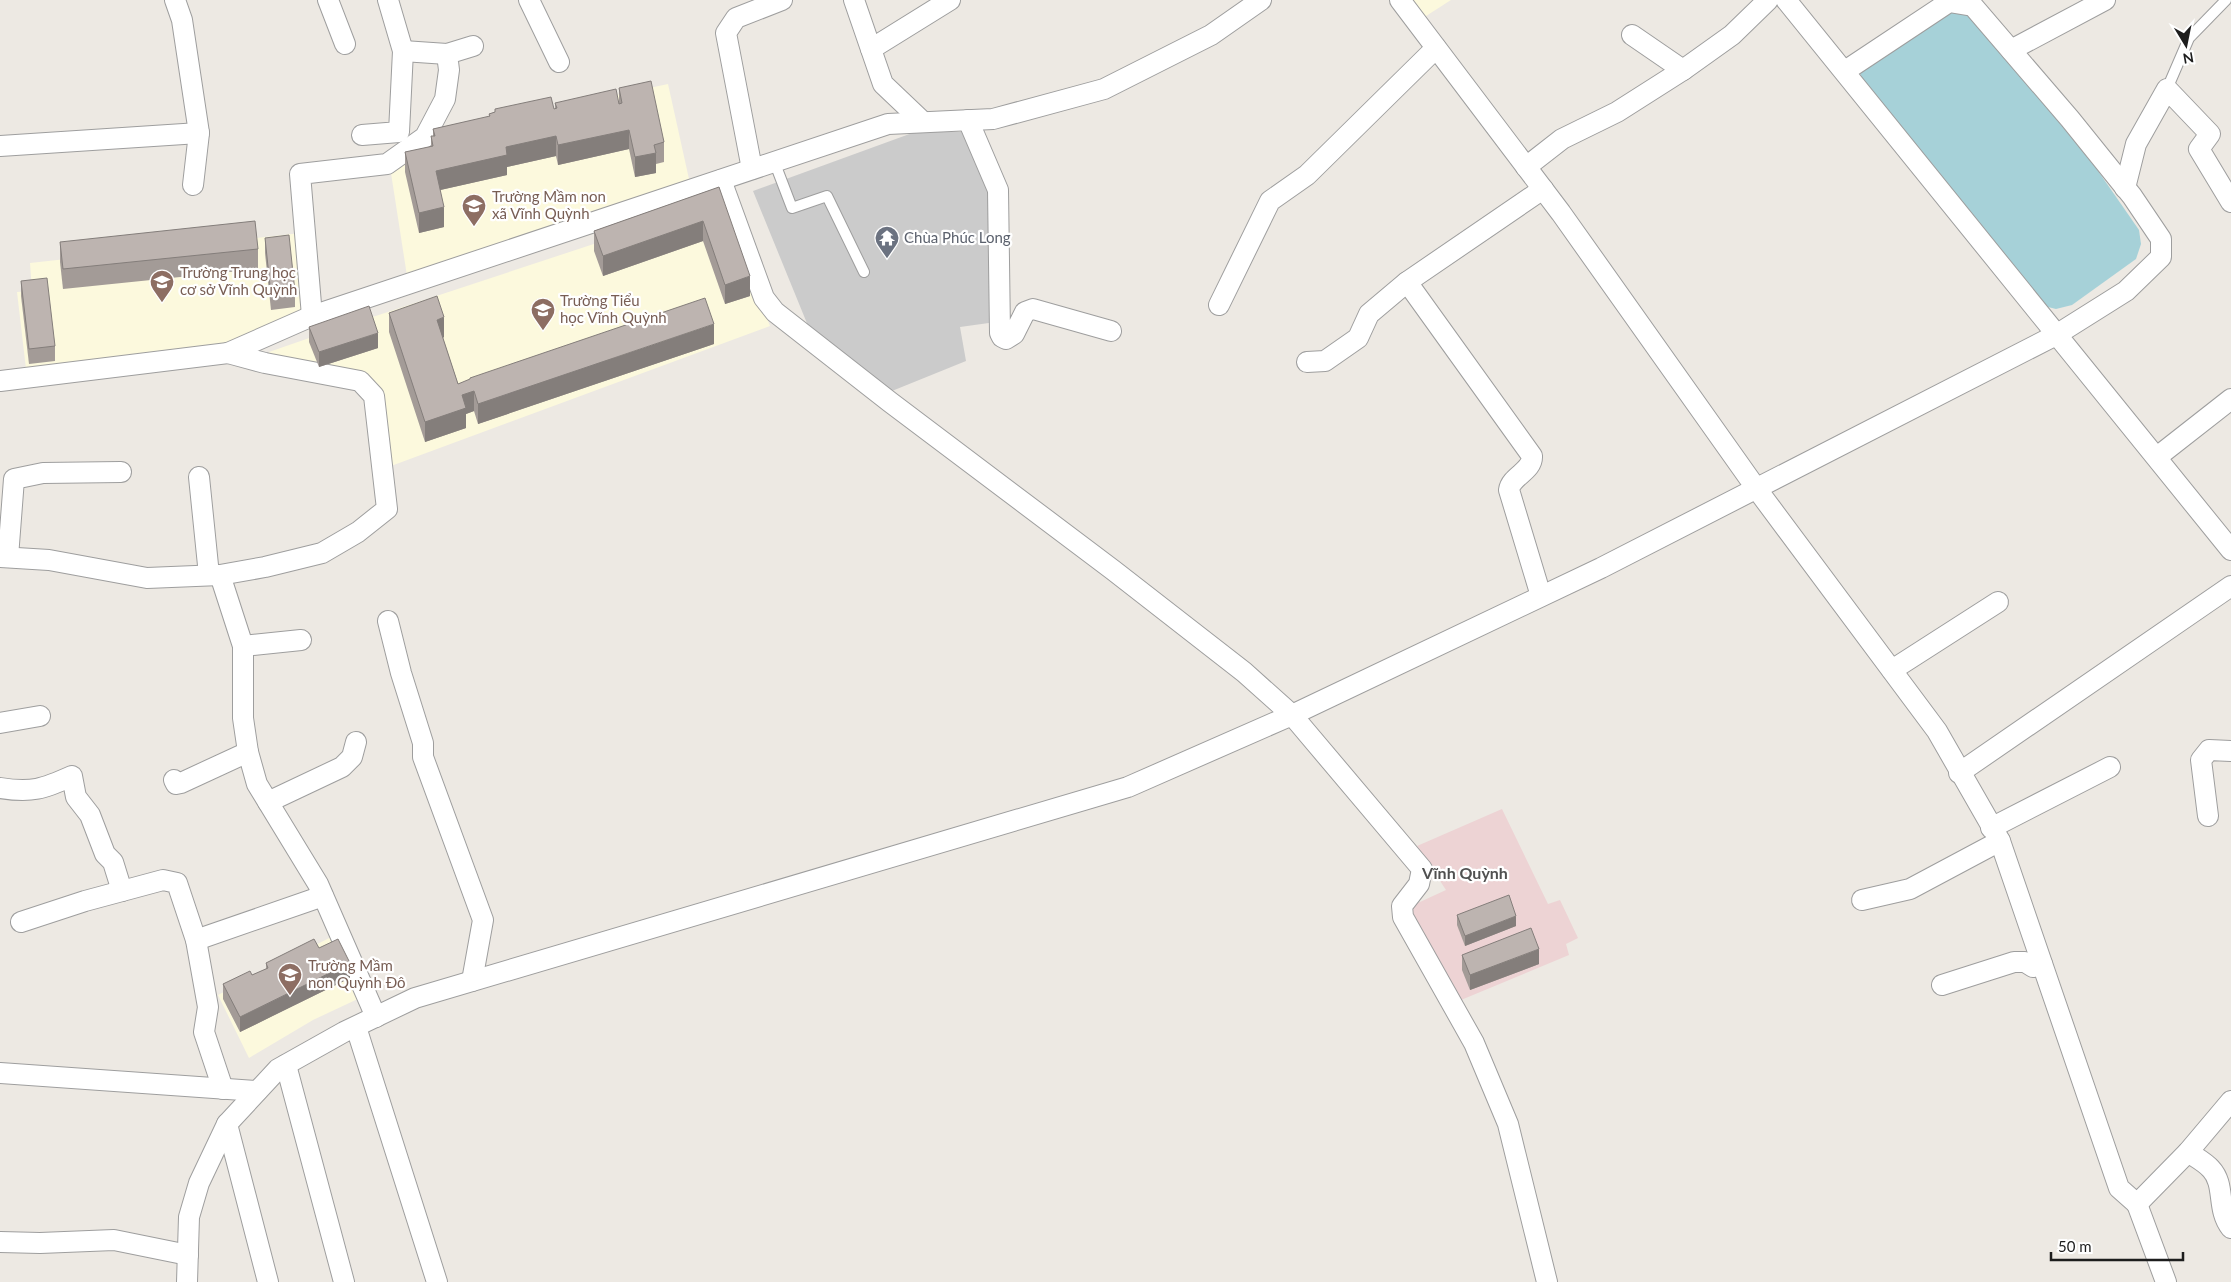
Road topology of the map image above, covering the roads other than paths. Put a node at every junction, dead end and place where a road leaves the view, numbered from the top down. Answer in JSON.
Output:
{"nodes":[{"id":1,"x":175,"y":0,"type":"edge"},
{"id":2,"x":328,"y":0,"type":"edge"},
{"id":3,"x":388,"y":0,"type":"edge"},
{"id":4,"x":529,"y":0,"type":"edge"},
{"id":5,"x":782,"y":0,"type":"edge"},
{"id":6,"x":854,"y":0,"type":"edge"},
{"id":7,"x":950,"y":0,"type":"edge"},
{"id":8,"x":1261,"y":0,"type":"edge"},
{"id":9,"x":1400,"y":0,"type":"edge"},
{"id":10,"x":1768,"y":0,"type":"edge"},
{"id":11,"x":1786,"y":0,"type":"edge"},
{"id":12,"x":2105,"y":0,"type":"edge"},
{"id":13,"x":2226,"y":0,"type":"edge"},
{"id":14,"x":1632,"y":35,"type":"dead end"},
{"id":15,"x":345,"y":44,"type":"dead end"},
{"id":16,"x":473,"y":46,"type":"dead end"},
{"id":17,"x":1436,"y":48,"type":"junction"},
{"id":18,"x":871,"y":49,"type":"junction"},
{"id":19,"x":403,"y":50,"type":"junction"},
{"id":20,"x":2011,"y":50,"type":"junction"},
{"id":21,"x":447,"y":54,"type":"junction"},
{"id":22,"x":559,"y":62,"type":"dead end"},
{"id":23,"x":1683,"y":70,"type":"junction"},
{"id":24,"x":1845,"y":72,"type":"junction"},
{"id":25,"x":2167,"y":89,"type":"junction"},
{"id":26,"x":968,"y":120,"type":"junction"},
{"id":27,"x":923,"y":122,"type":"junction"},
{"id":28,"x":198,"y":133,"type":"junction"},
{"id":29,"x":362,"y":135,"type":"dead end"},
{"id":30,"x":0,"y":146,"type":"edge"},
{"id":31,"x":774,"y":162,"type":"junction"},
{"id":32,"x":1526,"y":167,"type":"junction"},
{"id":33,"x":752,"y":169,"type":"junction"},
{"id":34,"x":721,"y":180,"type":"junction"},
{"id":35,"x":193,"y":185,"type":"dead end"},
{"id":36,"x":2125,"y":188,"type":"junction"},
{"id":37,"x":1543,"y":189,"type":"junction"},
{"id":38,"x":2231,"y":202,"type":"edge"},
{"id":39,"x":864,"y":272,"type":"dead end"},
{"id":40,"x":1407,"y":282,"type":"junction"},
{"id":41,"x":1219,"y":305,"type":"dead end"},
{"id":42,"x":312,"y":316,"type":"junction"},
{"id":43,"x":1111,"y":331,"type":"dead end"},
{"id":44,"x":2056,"y":335,"type":"junction"},
{"id":45,"x":228,"y":353,"type":"junction"},
{"id":46,"x":1307,"y":362,"type":"dead end"},
{"id":47,"x":0,"y":381,"type":"edge"},
{"id":48,"x":2231,"y":399,"type":"edge"},
{"id":49,"x":2157,"y":457,"type":"junction"},
{"id":50,"x":121,"y":472,"type":"dead end"},
{"id":51,"x":199,"y":477,"type":"dead end"},
{"id":52,"x":1756,"y":488,"type":"junction"},
{"id":53,"x":2231,"y":550,"type":"edge"},
{"id":54,"x":4,"y":557,"type":"edge"},
{"id":55,"x":215,"y":575,"type":"junction"},
{"id":56,"x":2231,"y":586,"type":"edge"},
{"id":57,"x":1541,"y":596,"type":"junction"},
{"id":58,"x":1998,"y":602,"type":"dead end"},
{"id":59,"x":388,"y":621,"type":"dead end"},
{"id":60,"x":301,"y":640,"type":"dead end"},
{"id":61,"x":243,"y":646,"type":"junction"},
{"id":62,"x":1892,"y":670,"type":"junction"},
{"id":63,"x":1292,"y":715,"type":"junction"},
{"id":64,"x":40,"y":716,"type":"dead end"},
{"id":65,"x":0,"y":723,"type":"edge"},
{"id":66,"x":356,"y":742,"type":"dead end"},
{"id":67,"x":2231,"y":751,"type":"edge"},
{"id":68,"x":248,"y":752,"type":"junction"},
{"id":69,"x":2110,"y":767,"type":"dead end"},
{"id":70,"x":1959,"y":773,"type":"junction"},
{"id":71,"x":174,"y":780,"type":"dead end"},
{"id":72,"x":0,"y":788,"type":"edge"},
{"id":73,"x":268,"y":802,"type":"junction"},
{"id":74,"x":2208,"y":816,"type":"dead end"},
{"id":75,"x":1996,"y":834,"type":"junction"},
{"id":76,"x":122,"y":891,"type":"junction"},
{"id":77,"x":323,"y":896,"type":"junction"},
{"id":78,"x":1862,"y":900,"type":"dead end"},
{"id":79,"x":21,"y":922,"type":"dead end"},
{"id":80,"x":196,"y":940,"type":"junction"},
{"id":81,"x":2042,"y":964,"type":"junction"},
{"id":82,"x":472,"y":982,"type":"junction"},
{"id":83,"x":1942,"y":986,"type":"dead end"},
{"id":84,"x":376,"y":1017,"type":"junction"},
{"id":85,"x":356,"y":1026,"type":"junction"},
{"id":86,"x":286,"y":1065,"type":"junction"},
{"id":87,"x":0,"y":1073,"type":"edge"},
{"id":88,"x":223,"y":1089,"type":"junction"},
{"id":89,"x":257,"y":1091,"type":"junction"},
{"id":90,"x":2231,"y":1101,"type":"edge"},
{"id":91,"x":227,"y":1124,"type":"junction"},
{"id":92,"x":2188,"y":1152,"type":"junction"},
{"id":93,"x":2137,"y":1204,"type":"junction"},
{"id":94,"x":2231,"y":1228,"type":"edge"},
{"id":95,"x":0,"y":1242,"type":"edge"},
{"id":96,"x":188,"y":1255,"type":"junction"},
{"id":97,"x":187,"y":1282,"type":"edge"},
{"id":98,"x":268,"y":1282,"type":"edge"},
{"id":99,"x":344,"y":1282,"type":"edge"},
{"id":100,"x":437,"y":1282,"type":"edge"},
{"id":101,"x":1547,"y":1282,"type":"edge"},
{"id":102,"x":2166,"y":1282,"type":"edge"}],
"edges":[{"from":1,"to":28,"type":"street"},
{"from":2,"to":15,"type":"street"},
{"from":3,"to":19,"type":"street"},
{"from":4,"to":22,"type":"street"},
{"from":5,"to":33,"type":"street"},
{"from":6,"to":18,"type":"street"},
{"from":7,"to":18,"type":"street"},
{"from":8,"to":26,"type":"street"},
{"from":9,"to":17,"type":"street"},
{"from":10,"to":23,"type":"street"},
{"from":11,"to":24,"type":"street"},
{"from":12,"to":20,"type":"street"},
{"from":13,"to":25,"type":"lane"},
{"from":14,"to":23,"type":"street"},
{"from":16,"to":21,"type":"street"},
{"from":17,"to":32,"type":"street"},
{"from":17,"to":41,"type":"street"},
{"from":18,"to":27,"type":"street"},
{"from":19,"to":21,"type":"street"},
{"from":19,"to":29,"type":"street"},
{"from":20,"to":24,"type":"street"},
{"from":20,"to":36,"type":"street"},
{"from":21,"to":42,"type":"street"},
{"from":23,"to":32,"type":"street"},
{"from":24,"to":44,"type":"street"},
{"from":25,"to":36,"type":"street"},
{"from":25,"to":38,"type":"street"},
{"from":26,"to":27,"type":"street"},
{"from":26,"to":43,"type":"street"},
{"from":27,"to":31,"type":"street"},
{"from":28,"to":30,"type":"street"},
{"from":28,"to":35,"type":"street"},
{"from":31,"to":33,"type":"street"},
{"from":31,"to":39,"type":"lane"},
{"from":32,"to":37,"type":"street"},
{"from":33,"to":34,"type":"street"},
{"from":34,"to":42,"type":"street"},
{"from":34,"to":63,"type":"street"},
{"from":36,"to":44,"type":"street"},
{"from":37,"to":40,"type":"street"},
{"from":37,"to":52,"type":"street"},
{"from":40,"to":46,"type":"street"},
{"from":40,"to":57,"type":"street"},
{"from":42,"to":45,"type":"street"},
{"from":44,"to":49,"type":"street"},
{"from":44,"to":52,"type":"street"},
{"from":45,"to":47,"type":"street"},
{"from":45,"to":55,"type":"street"},
{"from":48,"to":49,"type":"street"},
{"from":49,"to":53,"type":"street"},
{"from":50,"to":54,"type":"street"},
{"from":51,"to":55,"type":"street"},
{"from":52,"to":57,"type":"street"},
{"from":52,"to":62,"type":"street"},
{"from":54,"to":55,"type":"street"},
{"from":55,"to":61,"type":"street"},
{"from":56,"to":70,"type":"street"},
{"from":57,"to":63,"type":"street"},
{"from":58,"to":62,"type":"street"},
{"from":59,"to":82,"type":"street"},
{"from":60,"to":61,"type":"street"},
{"from":61,"to":68,"type":"street"},
{"from":62,"to":70,"type":"street"},
{"from":63,"to":82,"type":"street"},
{"from":63,"to":101,"type":"street"},
{"from":64,"to":65,"type":"street"},
{"from":66,"to":73,"type":"street"},
{"from":67,"to":74,"type":"street"},
{"from":68,"to":71,"type":"street"},
{"from":68,"to":73,"type":"street"},
{"from":69,"to":75,"type":"street"},
{"from":70,"to":75,"type":"street"},
{"from":72,"to":76,"type":"street"},
{"from":73,"to":77,"type":"street"},
{"from":75,"to":78,"type":"street"},
{"from":75,"to":81,"type":"street"},
{"from":76,"to":79,"type":"street"},
{"from":76,"to":80,"type":"street"},
{"from":77,"to":80,"type":"street"},
{"from":77,"to":84,"type":"street"},
{"from":80,"to":88,"type":"street"},
{"from":81,"to":83,"type":"street"},
{"from":81,"to":93,"type":"street"},
{"from":82,"to":84,"type":"street"},
{"from":84,"to":85,"type":"street"},
{"from":85,"to":86,"type":"street"},
{"from":85,"to":100,"type":"street"},
{"from":86,"to":89,"type":"street"},
{"from":86,"to":99,"type":"street"},
{"from":87,"to":88,"type":"street"},
{"from":88,"to":89,"type":"street"},
{"from":89,"to":91,"type":"street"},
{"from":90,"to":92,"type":"street"},
{"from":91,"to":96,"type":"street"},
{"from":91,"to":98,"type":"street"},
{"from":92,"to":93,"type":"street"},
{"from":92,"to":94,"type":"street"},
{"from":93,"to":102,"type":"street"},
{"from":95,"to":96,"type":"street"},
{"from":96,"to":97,"type":"street"}]}
